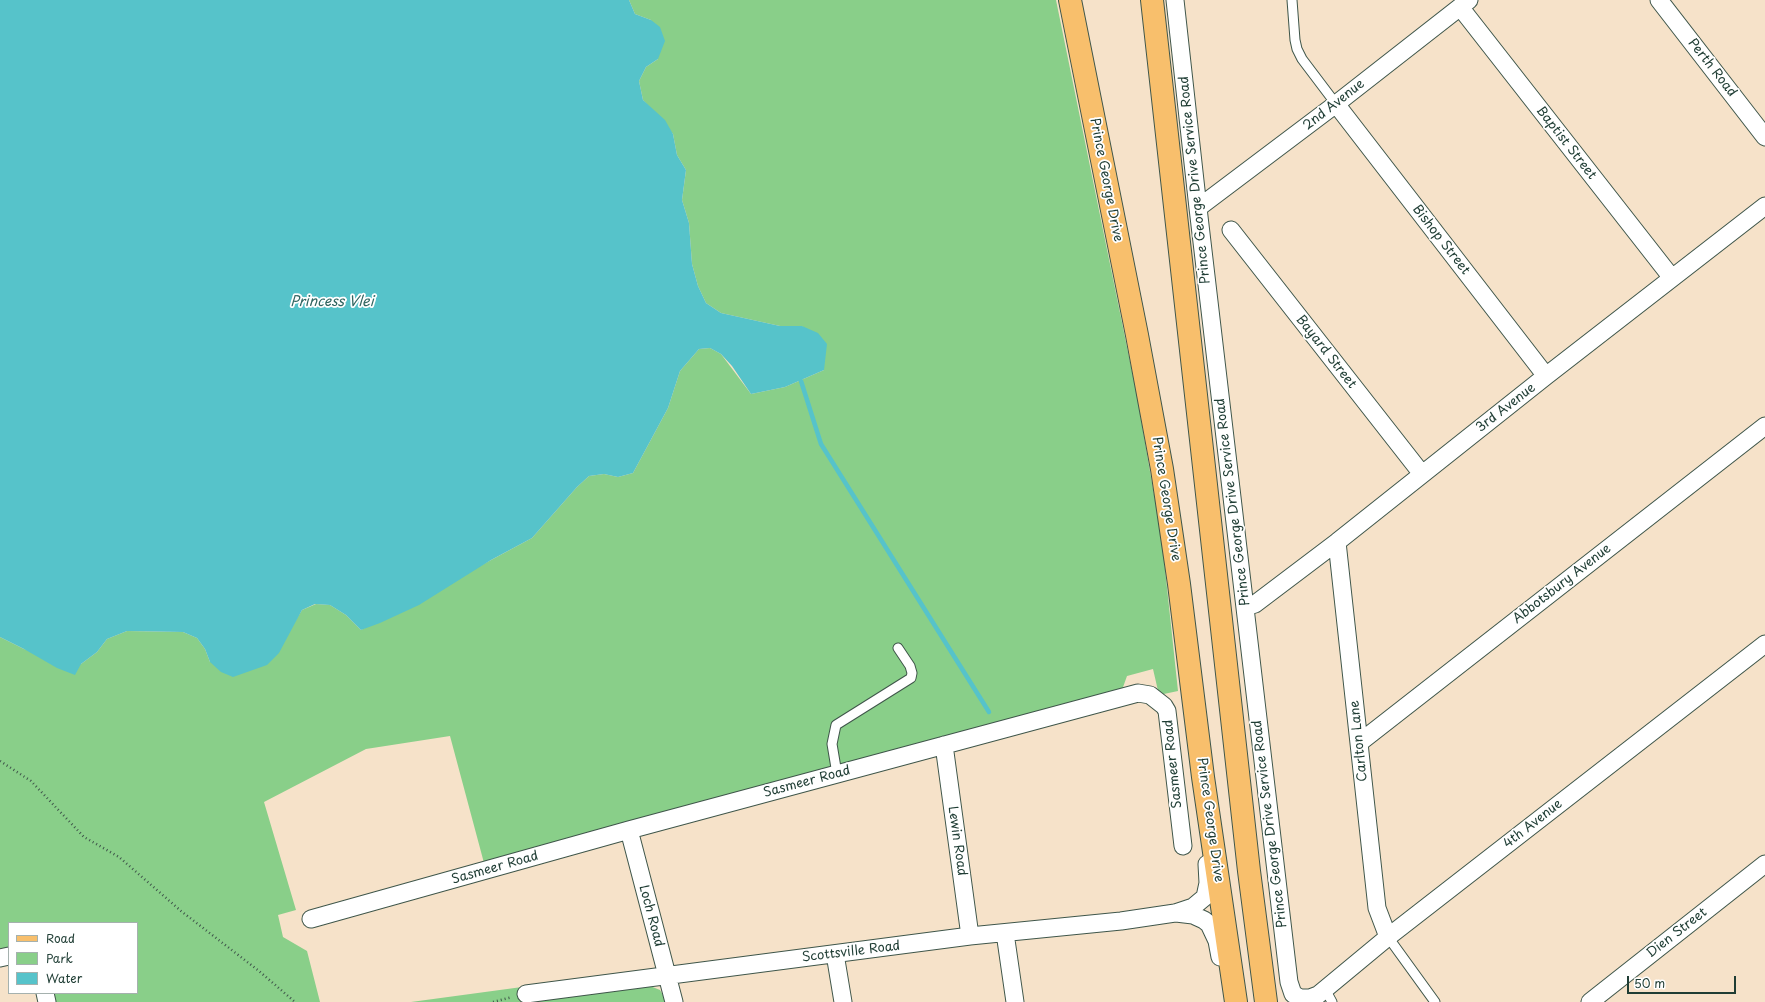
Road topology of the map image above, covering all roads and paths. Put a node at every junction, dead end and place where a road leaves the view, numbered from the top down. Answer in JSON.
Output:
{"nodes":[{"id":1,"x":1070,"y":0,"type":"edge"},
{"id":2,"x":1152,"y":0,"type":"edge"},
{"id":3,"x":1175,"y":0,"type":"edge"},
{"id":4,"x":1292,"y":0,"type":"edge"},
{"id":5,"x":1658,"y":0,"type":"edge"},
{"id":6,"x":1464,"y":4,"type":"edge"},
{"id":7,"x":1336,"y":104,"type":"junction"},
{"id":8,"x":1765,"y":137,"type":"edge"},
{"id":9,"x":1765,"y":206,"type":"edge"},
{"id":10,"x":1198,"y":208,"type":"junction"},
{"id":11,"x":1231,"y":230,"type":"dead end"},
{"id":12,"x":1672,"y":278,"type":"junction"},
{"id":13,"x":1546,"y":376,"type":"junction"},
{"id":14,"x":1765,"y":426,"type":"edge"},
{"id":15,"x":1422,"y":474,"type":"junction"},
{"id":16,"x":1337,"y":542,"type":"junction"},
{"id":17,"x":1245,"y":607,"type":"junction"},
{"id":18,"x":1765,"y":644,"type":"edge"},
{"id":19,"x":898,"y":648,"type":"dead end"},
{"id":20,"x":1359,"y":743,"type":"junction"},
{"id":21,"x":944,"y":745,"type":"junction"},
{"id":22,"x":0,"y":761,"type":"edge"},
{"id":23,"x":837,"y":774,"type":"junction"},
{"id":24,"x":1203,"y":777,"type":"junction"},
{"id":25,"x":629,"y":830,"type":"junction"},
{"id":26,"x":1183,"y":846,"type":"dead end"},
{"id":27,"x":1765,"y":864,"type":"edge"},
{"id":28,"x":1176,"y":913,"type":"junction"},
{"id":29,"x":311,"y":919,"type":"dead end"},
{"id":30,"x":1005,"y":933,"type":"junction"},
{"id":31,"x":970,"y":936,"type":"junction"},
{"id":32,"x":1388,"y":937,"type":"junction"},
{"id":33,"x":835,"y":954,"type":"junction"},
{"id":34,"x":666,"y":976,"type":"junction"},
{"id":35,"x":526,"y":994,"type":"dead end"},
{"id":36,"x":1329,"y":996,"type":"edge"},
{"id":37,"x":1300,"y":998,"type":"joint"},
{"id":38,"x":294,"y":1002,"type":"edge"},
{"id":39,"x":674,"y":1002,"type":"edge"},
{"id":40,"x":843,"y":1002,"type":"edge"},
{"id":41,"x":1015,"y":1002,"type":"edge"},
{"id":42,"x":1235,"y":1002,"type":"edge"},
{"id":43,"x":1266,"y":1002,"type":"edge"},
{"id":44,"x":1435,"y":1002,"type":"edge"},
{"id":45,"x":1590,"y":1002,"type":"edge"}],
"edges":[{"from":1,"to":24,"type":"main road","name":"Prince George Drive"},
{"from":2,"to":43,"type":"main road"},
{"from":3,"to":10,"type":"street","name":"Prince George Drive Service Road"},
{"from":4,"to":7,"type":"lane"},
{"from":5,"to":8,"type":"street","name":"Perth Road"},
{"from":6,"to":7,"type":"street","name":"2nd Avenue"},
{"from":6,"to":12,"type":"street","name":"Baptist Street"},
{"from":7,"to":10,"type":"street","name":"2nd Avenue"},
{"from":7,"to":13,"type":"street","name":"Bishop Street"},
{"from":9,"to":12,"type":"street","name":"3rd Avenue"},
{"from":10,"to":17,"type":"street","name":"Prince George Drive Service Road"},
{"from":11,"to":15,"type":"street","name":"Bayard Street"},
{"from":12,"to":13,"type":"street","name":"3rd Avenue"},
{"from":13,"to":15,"type":"street","name":"3rd Avenue"},
{"from":14,"to":20,"type":"street","name":"Abbotsbury Avenue"},
{"from":15,"to":16,"type":"street","name":"3rd Avenue"},
{"from":16,"to":17,"type":"street","name":"3rd Avenue"},
{"from":16,"to":20,"type":"street","name":"Carlton Lane"},
{"from":17,"to":37,"type":"street","name":"Prince George Drive Service Road"},
{"from":18,"to":32,"type":"street","name":"4th Avenue"},
{"from":19,"to":23,"type":"lane"},
{"from":20,"to":32,"type":"street","name":"Carlton Lane"},
{"from":21,"to":23,"type":"street","name":"Sasmeer Road"},
{"from":21,"to":26,"type":"street","name":"Sasmeer Road"},
{"from":21,"to":31,"type":"street","name":"Lewin Road"},
{"from":22,"to":38,"type":"path"},
{"from":23,"to":25,"type":"street","name":"Sasmeer Road"},
{"from":24,"to":28,"type":"street","name":"Scottsville Road"},
{"from":24,"to":42,"type":"main road","name":"Prince George Drive"},
{"from":25,"to":29,"type":"street","name":"Sasmeer Road"},
{"from":25,"to":34,"type":"street","name":"Loch Road"},
{"from":27,"to":45,"type":"street","name":"Dien Street"},
{"from":28,"to":30,"type":"street","name":"Scottsville Road"},
{"from":28,"to":42,"type":"street","name":"Scottsville Road"},
{"from":30,"to":31,"type":"street","name":"Scottsville Road"},
{"from":30,"to":41,"type":"street"},
{"from":31,"to":33,"type":"street","name":"Scottsville Road"},
{"from":32,"to":36,"type":"street","name":"4th Avenue"},
{"from":32,"to":44,"type":"lane"},
{"from":33,"to":34,"type":"street","name":"Scottsville Road"},
{"from":33,"to":40,"type":"street"},
{"from":34,"to":35,"type":"street","name":"Scottsville Road"},
{"from":34,"to":39,"type":"street","name":"Loch Road"},
{"from":36,"to":37,"type":"street","name":"4th Avenue"}]}
